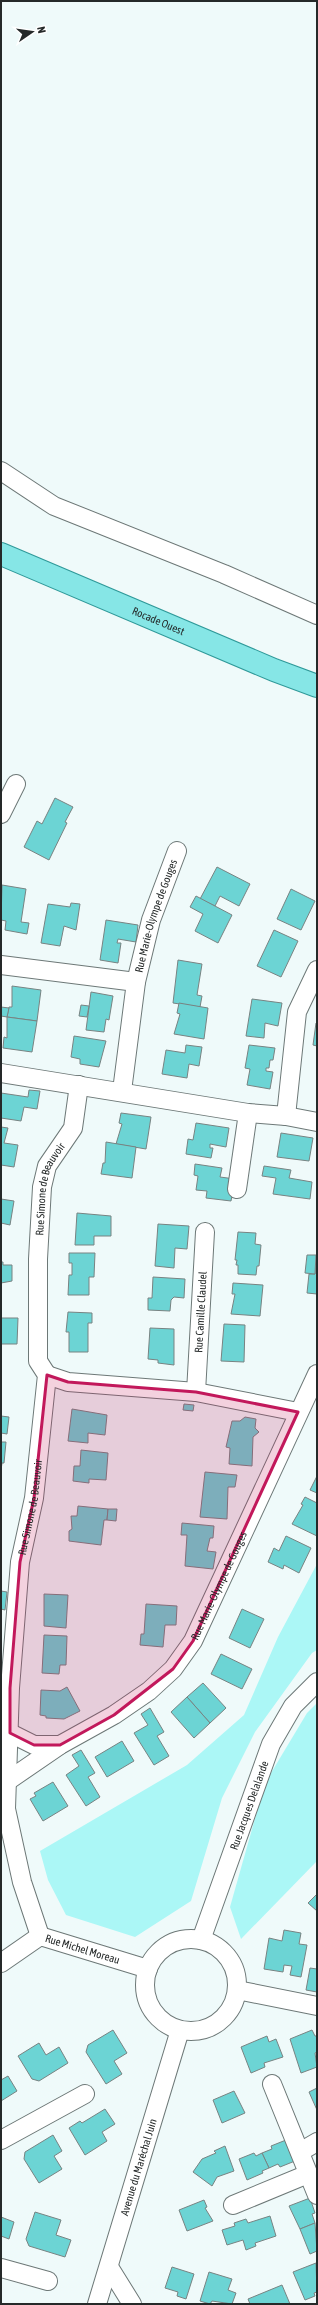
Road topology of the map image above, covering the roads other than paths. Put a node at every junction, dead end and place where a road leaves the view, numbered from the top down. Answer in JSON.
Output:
{"nodes":[{"id":1,"x":1,"y":471,"type":"edge"},
{"id":2,"x":1,"y":554,"type":"edge"},
{"id":3,"x":317,"y":615,"type":"edge"},
{"id":4,"x":317,"y":686,"type":"edge"},
{"id":5,"x":16,"y":784,"type":"dead end"},
{"id":6,"x":1,"y":814,"type":"edge"},
{"id":7,"x":178,"y":851,"type":"dead end"},
{"id":8,"x":1,"y":965,"type":"edge"},
{"id":9,"x":317,"y":970,"type":"edge"},
{"id":10,"x":136,"y":982,"type":"junction"},
{"id":11,"x":1,"y":1072,"type":"edge"},
{"id":12,"x":79,"y":1085,"type":"junction"},
{"id":13,"x":122,"y":1091,"type":"junction"},
{"id":14,"x":248,"y":1113,"type":"junction"},
{"id":15,"x":286,"y":1116,"type":"junction"},
{"id":16,"x":317,"y":1122,"type":"edge"},
{"id":17,"x":237,"y":1189,"type":"dead end"},
{"id":18,"x":205,"y":1232,"type":"dead end"},
{"id":19,"x":317,"y":1374,"type":"edge"},
{"id":20,"x":47,"y":1375,"type":"junction"},
{"id":21,"x":196,"y":1392,"type":"junction"},
{"id":22,"x":298,"y":1412,"type":"junction"},
{"id":23,"x":317,"y":1682,"type":"edge"},
{"id":24,"x":6,"y":1687,"type":"edge"},
{"id":25,"x":10,"y":1733,"type":"junction"},
{"id":26,"x":60,"y":1745,"type":"junction"},
{"id":27,"x":8,"y":1780,"type":"junction"},
{"id":28,"x":40,"y":1936,"type":"junction"},
{"id":29,"x":201,"y":1940,"type":"junction"},
{"id":30,"x":1,"y":1963,"type":"edge"},
{"id":31,"x":148,"y":1969,"type":"junction"},
{"id":32,"x":237,"y":1990,"type":"junction"},
{"id":33,"x":317,"y":2006,"type":"edge"},
{"id":34,"x":180,"y":2030,"type":"junction"},
{"id":35,"x":272,"y":2084,"type":"dead end"},
{"id":36,"x":85,"y":2094,"type":"dead end"},
{"id":37,"x":1,"y":2140,"type":"edge"},
{"id":38,"x":317,"y":2142,"type":"edge"},
{"id":39,"x":300,"y":2152,"type":"junction"},
{"id":40,"x":308,"y":2174,"type":"junction"},
{"id":41,"x":317,"y":2195,"type":"edge"},
{"id":42,"x":233,"y":2205,"type":"dead end"},
{"id":43,"x":109,"y":2267,"type":"junction"},
{"id":44,"x":1,"y":2268,"type":"edge"},
{"id":45,"x":48,"y":2281,"type":"dead end"},
{"id":46,"x":97,"y":2304,"type":"edge"},
{"id":47,"x":132,"y":2304,"type":"edge"}],
"edges":[{"from":1,"to":3,"type":"street"},
{"from":2,"to":4,"type":"main road","name":"Rocade Ouest"},
{"from":5,"to":6,"type":"street"},
{"from":7,"to":10,"type":"street","name":"Rue Marie-Olympe de Gouges"},
{"from":8,"to":10,"type":"street","name":"Rue Marie-Olympe de Gouges"},
{"from":9,"to":15,"type":"street"},
{"from":10,"to":13,"type":"street","name":"Rue Marie-Olympe de Gouges"},
{"from":11,"to":12,"type":"street"},
{"from":12,"to":13,"type":"street"},
{"from":12,"to":20,"type":"street","name":"Rue Simone de Beauvoir"},
{"from":13,"to":14,"type":"street"},
{"from":14,"to":15,"type":"street"},
{"from":14,"to":17,"type":"street"},
{"from":15,"to":16,"type":"street"},
{"from":18,"to":21,"type":"street","name":"Rue Camille Claudel"},
{"from":19,"to":22,"type":"street","name":"Rue Marie-Olympe de Gouges"},
{"from":20,"to":21,"type":"street"},
{"from":20,"to":24,"type":"street","name":"Rue Simone de Beauvoir"},
{"from":21,"to":22,"type":"street"},
{"from":22,"to":26,"type":"street","name":"Rue Marie-Olympe de Gouges"},
{"from":23,"to":29,"type":"street","name":"Rue Jacques Delalande"},
{"from":24,"to":25,"type":"street","name":"Rue Simone de Beauvoir"},
{"from":25,"to":26,"type":"street","name":"Rue Marie-Olympe de Gouges"},
{"from":25,"to":27,"type":"street","name":"Rue Simone de Beauvoir"},
{"from":26,"to":27,"type":"street","name":"Rue Marie-Olympe de Gouges"},
{"from":27,"to":28,"type":"street","name":"Rue Simone de Beauvoir"},
{"from":28,"to":30,"type":"street","name":"Rue Michel Moreau"},
{"from":28,"to":31,"type":"street","name":"Rue Michel Moreau"},
{"from":29,"to":31,"type":"street"},
{"from":29,"to":32,"type":"street"},
{"from":31,"to":34,"type":"street"},
{"from":32,"to":33,"type":"street"},
{"from":32,"to":34,"type":"street"},
{"from":34,"to":43,"type":"street","name":"Avenue du Maréchal Juin"},
{"from":35,"to":39,"type":"street"},
{"from":36,"to":37,"type":"street"},
{"from":38,"to":39,"type":"street"},
{"from":39,"to":40,"type":"street"},
{"from":40,"to":41,"type":"street"},
{"from":40,"to":42,"type":"street"},
{"from":43,"to":46,"type":"street","name":"Avenue du Maréchal Juin"},
{"from":43,"to":47,"type":"street"},
{"from":44,"to":45,"type":"street"}]}
